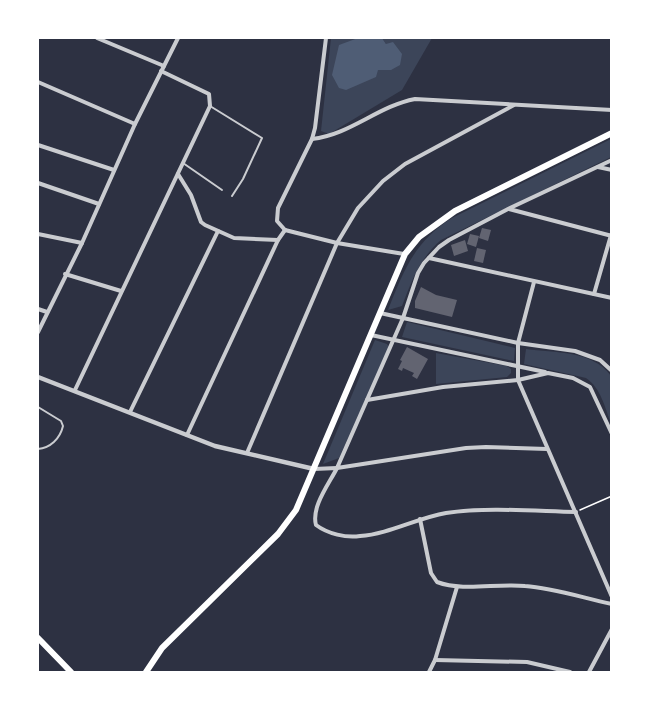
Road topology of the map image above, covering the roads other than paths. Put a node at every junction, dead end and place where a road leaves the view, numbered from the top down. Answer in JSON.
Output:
{"nodes":[{"id":1,"x":98,"y":38,"type":"edge"},
{"id":2,"x":178,"y":38,"type":"edge"},
{"id":3,"x":326,"y":38,"type":"edge"},
{"id":4,"x":162,"y":68,"type":"junction"},
{"id":5,"x":38,"y":81,"type":"edge"},
{"id":6,"x":514,"y":105,"type":"junction"},
{"id":7,"x":210,"y":106,"type":"junction"},
{"id":8,"x":612,"y":110,"type":"edge"},
{"id":9,"x":135,"y":124,"type":"junction"},
{"id":10,"x":612,"y":133,"type":"edge"},
{"id":11,"x":312,"y":139,"type":"junction"},
{"id":12,"x":38,"y":145,"type":"edge"},
{"id":13,"x":612,"y":160,"type":"edge"},
{"id":14,"x":182,"y":162,"type":"junction"},
{"id":15,"x":597,"y":166,"type":"junction"},
{"id":16,"x":114,"y":170,"type":"junction"},
{"id":17,"x":612,"y":170,"type":"edge"},
{"id":18,"x":177,"y":174,"type":"junction"},
{"id":19,"x":38,"y":183,"type":"edge"},
{"id":20,"x":222,"y":190,"type":"dead end"},
{"id":21,"x":232,"y":195,"type":"dead end"},
{"id":22,"x":99,"y":204,"type":"junction"},
{"id":23,"x":508,"y":209,"type":"junction"},
{"id":24,"x":285,"y":230,"type":"junction"},
{"id":25,"x":218,"y":231,"type":"junction"},
{"id":26,"x":38,"y":234,"type":"edge"},
{"id":27,"x":611,"y":235,"type":"edge"},
{"id":28,"x":278,"y":240,"type":"junction"},
{"id":29,"x":82,"y":243,"type":"junction"},
{"id":30,"x":337,"y":243,"type":"junction"},
{"id":31,"x":405,"y":254,"type":"junction"},
{"id":32,"x":429,"y":258,"type":"junction"},
{"id":33,"x":65,"y":274,"type":"junction"},
{"id":34,"x":534,"y":282,"type":"junction"},
{"id":35,"x":122,"y":291,"type":"junction"},
{"id":36,"x":594,"y":294,"type":"junction"},
{"id":37,"x":612,"y":298,"type":"edge"},
{"id":38,"x":38,"y":309,"type":"edge"},
{"id":39,"x":47,"y":312,"type":"junction"},
{"id":40,"x":380,"y":313,"type":"junction"},
{"id":41,"x":403,"y":318,"type":"junction"},
{"id":42,"x":38,"y":332,"type":"edge"},
{"id":43,"x":370,"y":334,"type":"junction"},
{"id":44,"x":396,"y":339,"type":"junction"},
{"id":45,"x":518,"y":343,"type":"junction"},
{"id":46,"x":517,"y":365,"type":"junction"},
{"id":47,"x":612,"y":371,"type":"edge"},
{"id":48,"x":548,"y":373,"type":"junction"},
{"id":49,"x":38,"y":377,"type":"edge"},
{"id":50,"x":518,"y":380,"type":"junction"},
{"id":51,"x":75,"y":390,"type":"junction"},
{"id":52,"x":367,"y":400,"type":"junction"},
{"id":53,"x":38,"y":407,"type":"edge"},
{"id":54,"x":130,"y":412,"type":"junction"},
{"id":55,"x":612,"y":434,"type":"edge"},
{"id":56,"x":187,"y":436,"type":"junction"},
{"id":57,"x":38,"y":449,"type":"edge"},
{"id":58,"x":547,"y":449,"type":"junction"},
{"id":59,"x":247,"y":453,"type":"junction"},
{"id":60,"x":337,"y":468,"type":"junction"},
{"id":61,"x":314,"y":469,"type":"junction"},
{"id":62,"x":576,"y":512,"type":"junction"},
{"id":63,"x":420,"y":519,"type":"junction"},
{"id":64,"x":457,"y":587,"type":"junction"},
{"id":65,"x":612,"y":597,"type":"edge"},
{"id":66,"x":612,"y":604,"type":"edge"},
{"id":67,"x":612,"y":629,"type":"edge"},
{"id":68,"x":38,"y":638,"type":"edge"},
{"id":69,"x":435,"y":660,"type":"junction"},
{"id":70,"x":71,"y":672,"type":"edge"},
{"id":71,"x":146,"y":672,"type":"edge"},
{"id":72,"x":429,"y":672,"type":"edge"},
{"id":73,"x":570,"y":672,"type":"edge"},
{"id":74,"x":589,"y":672,"type":"edge"}],
"edges":[{"from":1,"to":4,"type":"street"},
{"from":2,"to":4,"type":"street"},
{"from":3,"to":11,"type":"street"},
{"from":4,"to":7,"type":"street"},
{"from":4,"to":9,"type":"street"},
{"from":5,"to":9,"type":"street"},
{"from":6,"to":8,"type":"street"},
{"from":6,"to":11,"type":"street"},
{"from":6,"to":30,"type":"street"},
{"from":7,"to":14,"type":"street"},
{"from":7,"to":21,"type":"lane"},
{"from":9,"to":16,"type":"street"},
{"from":10,"to":31,"type":"highway"},
{"from":11,"to":24,"type":"street"},
{"from":12,"to":16,"type":"street"},
{"from":13,"to":15,"type":"street"},
{"from":14,"to":18,"type":"street"},
{"from":14,"to":20,"type":"lane"},
{"from":15,"to":17,"type":"street"},
{"from":15,"to":23,"type":"street"},
{"from":16,"to":22,"type":"street"},
{"from":18,"to":25,"type":"street"},
{"from":18,"to":35,"type":"street"},
{"from":19,"to":22,"type":"street"},
{"from":22,"to":29,"type":"street"},
{"from":23,"to":27,"type":"street"},
{"from":23,"to":32,"type":"street"},
{"from":24,"to":28,"type":"street"},
{"from":24,"to":30,"type":"street"},
{"from":25,"to":28,"type":"street"},
{"from":25,"to":54,"type":"street"},
{"from":26,"to":29,"type":"street"},
{"from":27,"to":36,"type":"street"},
{"from":28,"to":56,"type":"street"},
{"from":29,"to":33,"type":"street"},
{"from":30,"to":31,"type":"street"},
{"from":30,"to":59,"type":"street"},
{"from":31,"to":40,"type":"highway"},
{"from":32,"to":34,"type":"street"},
{"from":32,"to":41,"type":"street"},
{"from":33,"to":35,"type":"street"},
{"from":33,"to":39,"type":"street"},
{"from":34,"to":36,"type":"street"},
{"from":34,"to":45,"type":"street"},
{"from":35,"to":51,"type":"street"},
{"from":36,"to":37,"type":"street"},
{"from":38,"to":39,"type":"street"},
{"from":39,"to":42,"type":"street"},
{"from":40,"to":41,"type":"street"},
{"from":40,"to":43,"type":"highway"},
{"from":41,"to":44,"type":"street"},
{"from":41,"to":45,"type":"street"},
{"from":43,"to":44,"type":"street"},
{"from":43,"to":61,"type":"highway"},
{"from":44,"to":46,"type":"street"},
{"from":44,"to":52,"type":"street"},
{"from":45,"to":46,"type":"street"},
{"from":45,"to":47,"type":"street"},
{"from":46,"to":48,"type":"street"},
{"from":46,"to":50,"type":"street"},
{"from":48,"to":50,"type":"street"},
{"from":48,"to":55,"type":"street"},
{"from":49,"to":51,"type":"street"},
{"from":50,"to":52,"type":"street"},
{"from":50,"to":58,"type":"street"},
{"from":51,"to":54,"type":"street"},
{"from":52,"to":60,"type":"street"},
{"from":53,"to":57,"type":"lane"},
{"from":54,"to":56,"type":"street"},
{"from":56,"to":59,"type":"street"},
{"from":58,"to":60,"type":"street"},
{"from":58,"to":62,"type":"street"},
{"from":59,"to":61,"type":"street"},
{"from":60,"to":61,"type":"street"},
{"from":60,"to":63,"type":"street"},
{"from":61,"to":71,"type":"highway"},
{"from":62,"to":63,"type":"street"},
{"from":62,"to":65,"type":"street"},
{"from":63,"to":64,"type":"street"},
{"from":64,"to":66,"type":"street"},
{"from":64,"to":69,"type":"street"},
{"from":67,"to":74,"type":"street"},
{"from":68,"to":70,"type":"highway"},
{"from":69,"to":72,"type":"street"},
{"from":69,"to":73,"type":"street"}]}
